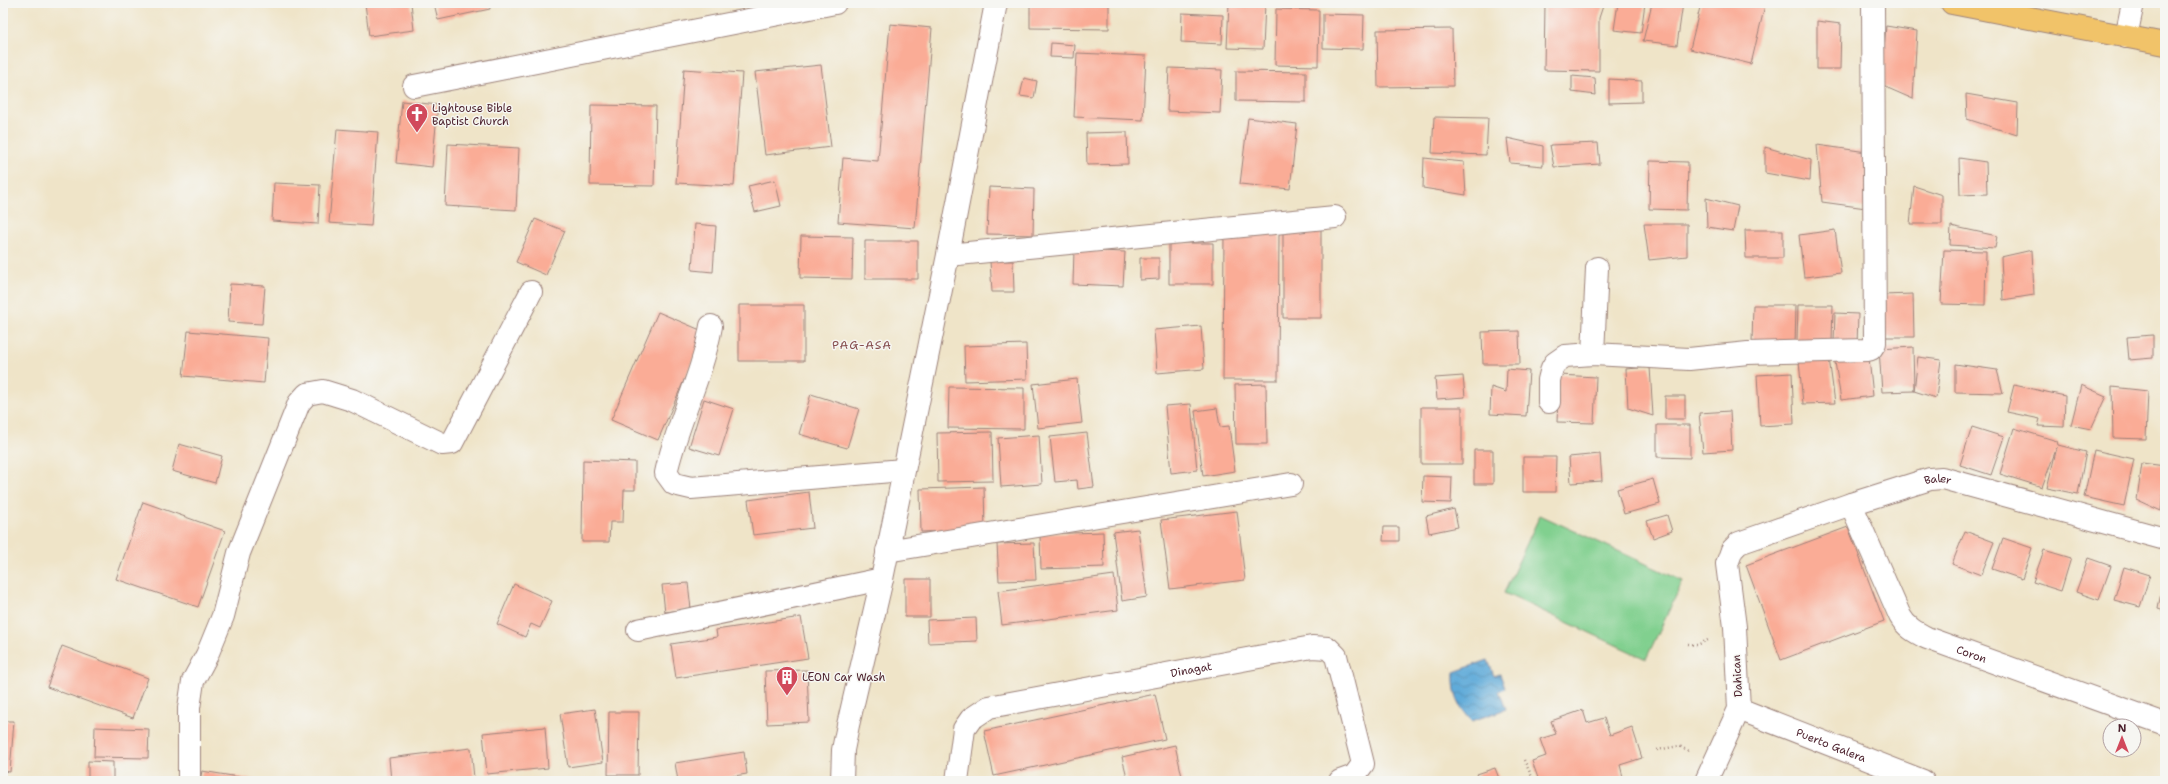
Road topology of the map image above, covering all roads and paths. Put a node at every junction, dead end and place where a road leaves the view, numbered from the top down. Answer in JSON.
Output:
{"nodes":[{"id":1,"x":835,"y":3,"type":"edge"},
{"id":2,"x":996,"y":3,"type":"edge"},
{"id":3,"x":1873,"y":3,"type":"edge"},
{"id":4,"x":1952,"y":3,"type":"edge"},
{"id":5,"x":2133,"y":3,"type":"edge"},
{"id":6,"x":2126,"y":37,"type":"junction"},
{"id":7,"x":2165,"y":44,"type":"edge"},
{"id":8,"x":414,"y":86,"type":"dead end"},
{"id":9,"x":1335,"y":216,"type":"dead end"},
{"id":10,"x":948,"y":254,"type":"junction"},
{"id":11,"x":1597,"y":268,"type":"dead end"},
{"id":12,"x":531,"y":292,"type":"dead end"},
{"id":13,"x":710,"y":326,"type":"dead end"},
{"id":14,"x":1593,"y":354,"type":"junction"},
{"id":15,"x":1549,"y":402,"type":"dead end"},
{"id":16,"x":903,"y":470,"type":"junction"},
{"id":17,"x":1291,"y":484,"type":"dead end"},
{"id":18,"x":1851,"y":504,"type":"junction"},
{"id":19,"x":2165,"y":539,"type":"edge"},
{"id":20,"x":887,"y":551,"type":"junction"},
{"id":21,"x":1727,"y":564,"type":"joint"},
{"id":22,"x":882,"y":579,"type":"junction"},
{"id":23,"x":638,"y":630,"type":"dead end"},
{"id":24,"x":1739,"y":709,"type":"junction"},
{"id":25,"x":2165,"y":724,"type":"edge"},
{"id":26,"x":1524,"y":760,"type":"dead end"},
{"id":27,"x":189,"y":781,"type":"edge"},
{"id":28,"x":842,"y":781,"type":"edge"},
{"id":29,"x":957,"y":781,"type":"edge"},
{"id":30,"x":1340,"y":781,"type":"edge"},
{"id":31,"x":1534,"y":781,"type":"edge"},
{"id":32,"x":1706,"y":781,"type":"edge"},
{"id":33,"x":1923,"y":781,"type":"edge"}],
"edges":[{"from":1,"to":8,"type":"street"},
{"from":2,"to":10,"type":"street"},
{"from":3,"to":14,"type":"street"},
{"from":4,"to":6,"type":"main road"},
{"from":5,"to":6,"type":"street"},
{"from":6,"to":7,"type":"main road"},
{"from":9,"to":10,"type":"street"},
{"from":10,"to":16,"type":"street"},
{"from":11,"to":14,"type":"street"},
{"from":12,"to":27,"type":"street"},
{"from":13,"to":16,"type":"street"},
{"from":14,"to":15,"type":"street"},
{"from":16,"to":20,"type":"street"},
{"from":17,"to":20,"type":"street"},
{"from":18,"to":19,"type":"street","name":"Baler"},
{"from":18,"to":21,"type":"street","name":"Baler"},
{"from":18,"to":25,"type":"street","name":"Coron"},
{"from":20,"to":22,"type":"street"},
{"from":21,"to":24,"type":"street","name":"Dahican"},
{"from":22,"to":23,"type":"street"},
{"from":22,"to":28,"type":"street"},
{"from":24,"to":32,"type":"street","name":"Dahican"},
{"from":24,"to":33,"type":"street","name":"Puerto Galera"},
{"from":26,"to":31,"type":"path"},
{"from":29,"to":30,"type":"street","name":"Dinagat"}]}
